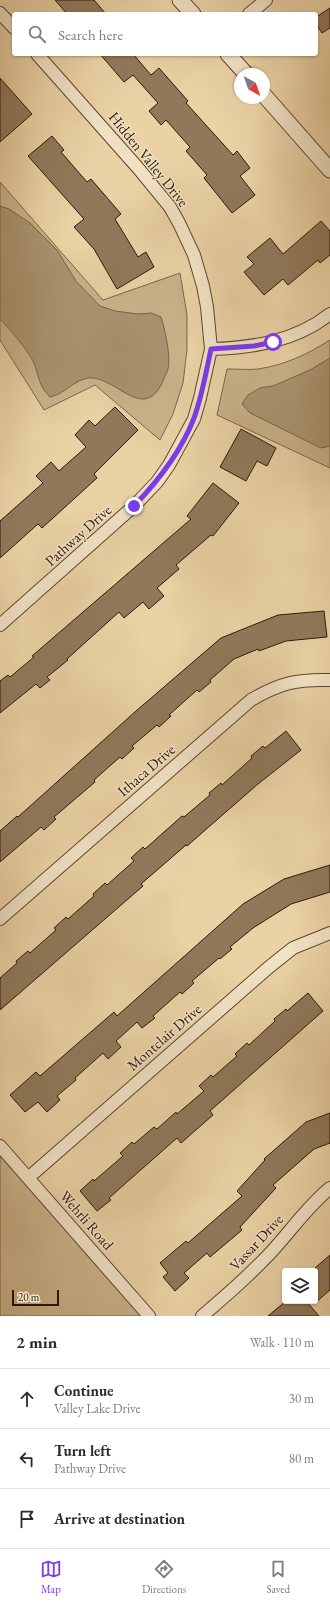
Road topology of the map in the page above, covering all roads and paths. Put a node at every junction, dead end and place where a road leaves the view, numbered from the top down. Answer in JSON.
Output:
{"nodes":[{"id":1,"x":180,"y":0,"type":"edge"},
{"id":2,"x":266,"y":0,"type":"edge"},
{"id":3,"x":191,"y":12,"type":"edge"},
{"id":4,"x":251,"y":12,"type":"edge"},
{"id":5,"x":2,"y":18,"type":"edge"},
{"id":6,"x":12,"y":26,"type":"edge"},
{"id":7,"x":39,"y":56,"type":"edge"},
{"id":8,"x":230,"y":56,"type":"edge"},
{"id":9,"x":241,"y":68,"type":"edge"},
{"id":10,"x":270,"y":102,"type":"edge"},
{"id":11,"x":330,"y":170,"type":"edge"},
{"id":12,"x":330,"y":314,"type":"edge"},
{"id":13,"x":211,"y":349,"type":"junction"},
{"id":14,"x":0,"y":626,"type":"edge"},
{"id":15,"x":330,"y":680,"type":"edge"},
{"id":16,"x":0,"y":919,"type":"edge"},
{"id":17,"x":330,"y":934,"type":"edge"},
{"id":18,"x":0,"y":1146,"type":"edge"},
{"id":19,"x":28,"y":1178,"type":"junction"},
{"id":20,"x":330,"y":1188,"type":"edge"},
{"id":21,"x":149,"y":1316,"type":"edge"},
{"id":22,"x":202,"y":1316,"type":"edge"}],
"edges":[{"from":1,"to":3,"type":"street"},
{"from":2,"to":4,"type":"street"},
{"from":5,"to":6,"type":"street"},
{"from":7,"to":13,"type":"street","name":"Hidden Valley Drive"},
{"from":8,"to":9,"type":"street"},
{"from":10,"to":11,"type":"street"},
{"from":12,"to":13,"type":"street"},
{"from":13,"to":14,"type":"street","name":"Pathway Drive"},
{"from":15,"to":16,"type":"street","name":"Ithaca Drive"},
{"from":17,"to":19,"type":"street","name":"Montclair Drive"},
{"from":18,"to":19,"type":"street","name":"Wehrli Road"},
{"from":19,"to":21,"type":"street","name":"Wehrli Road"},
{"from":20,"to":22,"type":"street","name":"Vassar Drive"}]}
